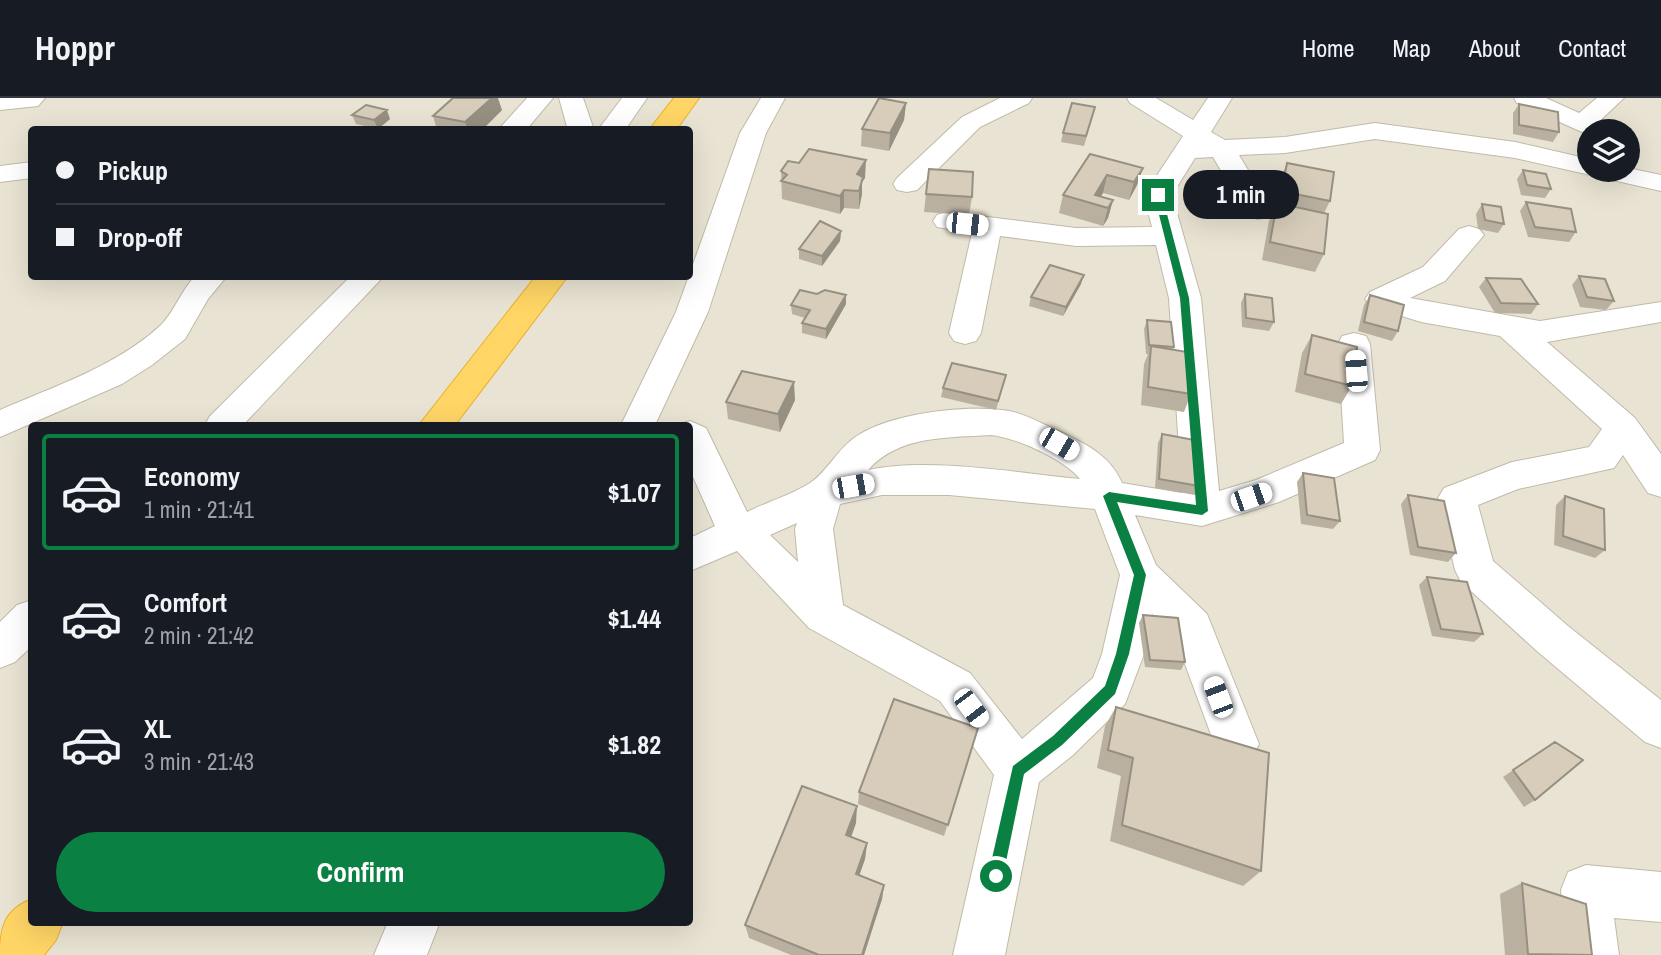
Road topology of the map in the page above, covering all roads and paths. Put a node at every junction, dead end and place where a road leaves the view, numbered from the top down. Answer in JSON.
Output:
{"nodes":[{"id":1,"x":33,"y":98,"type":"edge"},
{"id":2,"x":541,"y":98,"type":"edge"},
{"id":3,"x":571,"y":98,"type":"edge"},
{"id":4,"x":635,"y":98,"type":"edge"},
{"id":5,"x":687,"y":98,"type":"edge"},
{"id":6,"x":773,"y":98,"type":"edge"},
{"id":7,"x":1020,"y":98,"type":"edge"},
{"id":8,"x":1139,"y":98,"type":"edge"},
{"id":9,"x":1220,"y":98,"type":"edge"},
{"id":10,"x":1526,"y":98,"type":"edge"},
{"id":11,"x":1612,"y":98,"type":"edge"},
{"id":12,"x":0,"y":103,"type":"edge"},
{"id":13,"x":515,"y":126,"type":"edge"},
{"id":14,"x":580,"y":126,"type":"edge"},
{"id":15,"x":614,"y":126,"type":"edge"},
{"id":16,"x":665,"y":126,"type":"edge"},
{"id":17,"x":1202,"y":144,"type":"junction"},
{"id":18,"x":1577,"y":164,"type":"edge"},
{"id":19,"x":28,"y":170,"type":"edge"},
{"id":20,"x":0,"y":174,"type":"edge"},
{"id":21,"x":1640,"y":178,"type":"edge"},
{"id":22,"x":1661,"y":183,"type":"edge"},
{"id":23,"x":907,"y":184,"type":"dead end"},
{"id":24,"x":1258,"y":210,"type":"dead end"},
{"id":25,"x":947,"y":221,"type":"dead end"},
{"id":26,"x":988,"y":226,"type":"junction"},
{"id":27,"x":1469,"y":235,"type":"dead end"},
{"id":28,"x":1169,"y":236,"type":"junction"},
{"id":29,"x":208,"y":280,"type":"edge"},
{"id":30,"x":365,"y":280,"type":"edge"},
{"id":31,"x":550,"y":280,"type":"edge"},
{"id":32,"x":1661,"y":312,"type":"edge"},
{"id":33,"x":1509,"y":326,"type":"junction"},
{"id":34,"x":965,"y":333,"type":"dead end"},
{"id":35,"x":1354,"y":344,"type":"edge"},
{"id":36,"x":644,"y":413,"type":"edge"},
{"id":37,"x":225,"y":422,"type":"edge"},
{"id":38,"x":438,"y":422,"type":"edge"},
{"id":39,"x":670,"y":422,"type":"edge"},
{"id":40,"x":0,"y":424,"type":"edge"},
{"id":41,"x":1623,"y":427,"type":"junction"},
{"id":42,"x":693,"y":436,"type":"edge"},
{"id":43,"x":1661,"y":483,"type":"edge"},
{"id":44,"x":824,"y":493,"type":"junction"},
{"id":45,"x":1109,"y":496,"type":"junction"},
{"id":46,"x":1202,"y":511,"type":"junction"},
{"id":47,"x":745,"y":532,"type":"junction"},
{"id":48,"x":693,"y":554,"type":"edge"},
{"id":49,"x":1140,"y":575,"type":"junction"},
{"id":50,"x":824,"y":615,"type":"junction"},
{"id":51,"x":28,"y":622,"type":"edge"},
{"id":52,"x":0,"y":649,"type":"edge"},
{"id":53,"x":1661,"y":727,"type":"edge"},
{"id":54,"x":1236,"y":744,"type":"edge"},
{"id":55,"x":1018,"y":770,"type":"junction"},
{"id":56,"x":1661,"y":897,"type":"edge"},
{"id":57,"x":35,"y":926,"type":"edge"},
{"id":58,"x":413,"y":926,"type":"edge"},
{"id":59,"x":11,"y":955,"type":"edge"},
{"id":60,"x":400,"y":955,"type":"edge"},
{"id":61,"x":979,"y":955,"type":"edge"},
{"id":62,"x":1593,"y":955,"type":"edge"}],
"edges":[{"from":1,"to":12,"type":"street"},
{"from":2,"to":13,"type":"street"},
{"from":3,"to":14,"type":"street"},
{"from":4,"to":15,"type":"street"},
{"from":5,"to":16,"type":"highway"},
{"from":6,"to":36,"type":"street"},
{"from":7,"to":23,"type":"street"},
{"from":8,"to":17,"type":"street"},
{"from":9,"to":17,"type":"street"},
{"from":10,"to":11,"type":"street"},
{"from":17,"to":18,"type":"street"},
{"from":17,"to":24,"type":"street"},
{"from":17,"to":28,"type":"street"},
{"from":19,"to":20,"type":"street"},
{"from":21,"to":22,"type":"street"},
{"from":25,"to":26,"type":"street"},
{"from":26,"to":28,"type":"street"},
{"from":26,"to":34,"type":"street"},
{"from":27,"to":33,"type":"street"},
{"from":28,"to":46,"type":"street"},
{"from":29,"to":40,"type":"street"},
{"from":30,"to":37,"type":"street"},
{"from":31,"to":38,"type":"highway"},
{"from":32,"to":33,"type":"street"},
{"from":33,"to":41,"type":"street"},
{"from":35,"to":46,"type":"street"},
{"from":36,"to":39,"type":"street"},
{"from":41,"to":43,"type":"street"},
{"from":41,"to":53,"type":"street"},
{"from":42,"to":47,"type":"street"},
{"from":44,"to":45,"type":"street"},
{"from":44,"to":45,"type":"street"},
{"from":44,"to":47,"type":"street"},
{"from":44,"to":50,"type":"street"},
{"from":45,"to":46,"type":"street"},
{"from":45,"to":49,"type":"street"},
{"from":47,"to":48,"type":"street"},
{"from":47,"to":50,"type":"street"},
{"from":49,"to":54,"type":"street"},
{"from":49,"to":55,"type":"street"},
{"from":50,"to":55,"type":"street"},
{"from":51,"to":52,"type":"street"},
{"from":55,"to":61,"type":"street"},
{"from":56,"to":62,"type":"street"},
{"from":57,"to":59,"type":"highway"},
{"from":58,"to":60,"type":"street"}]}
